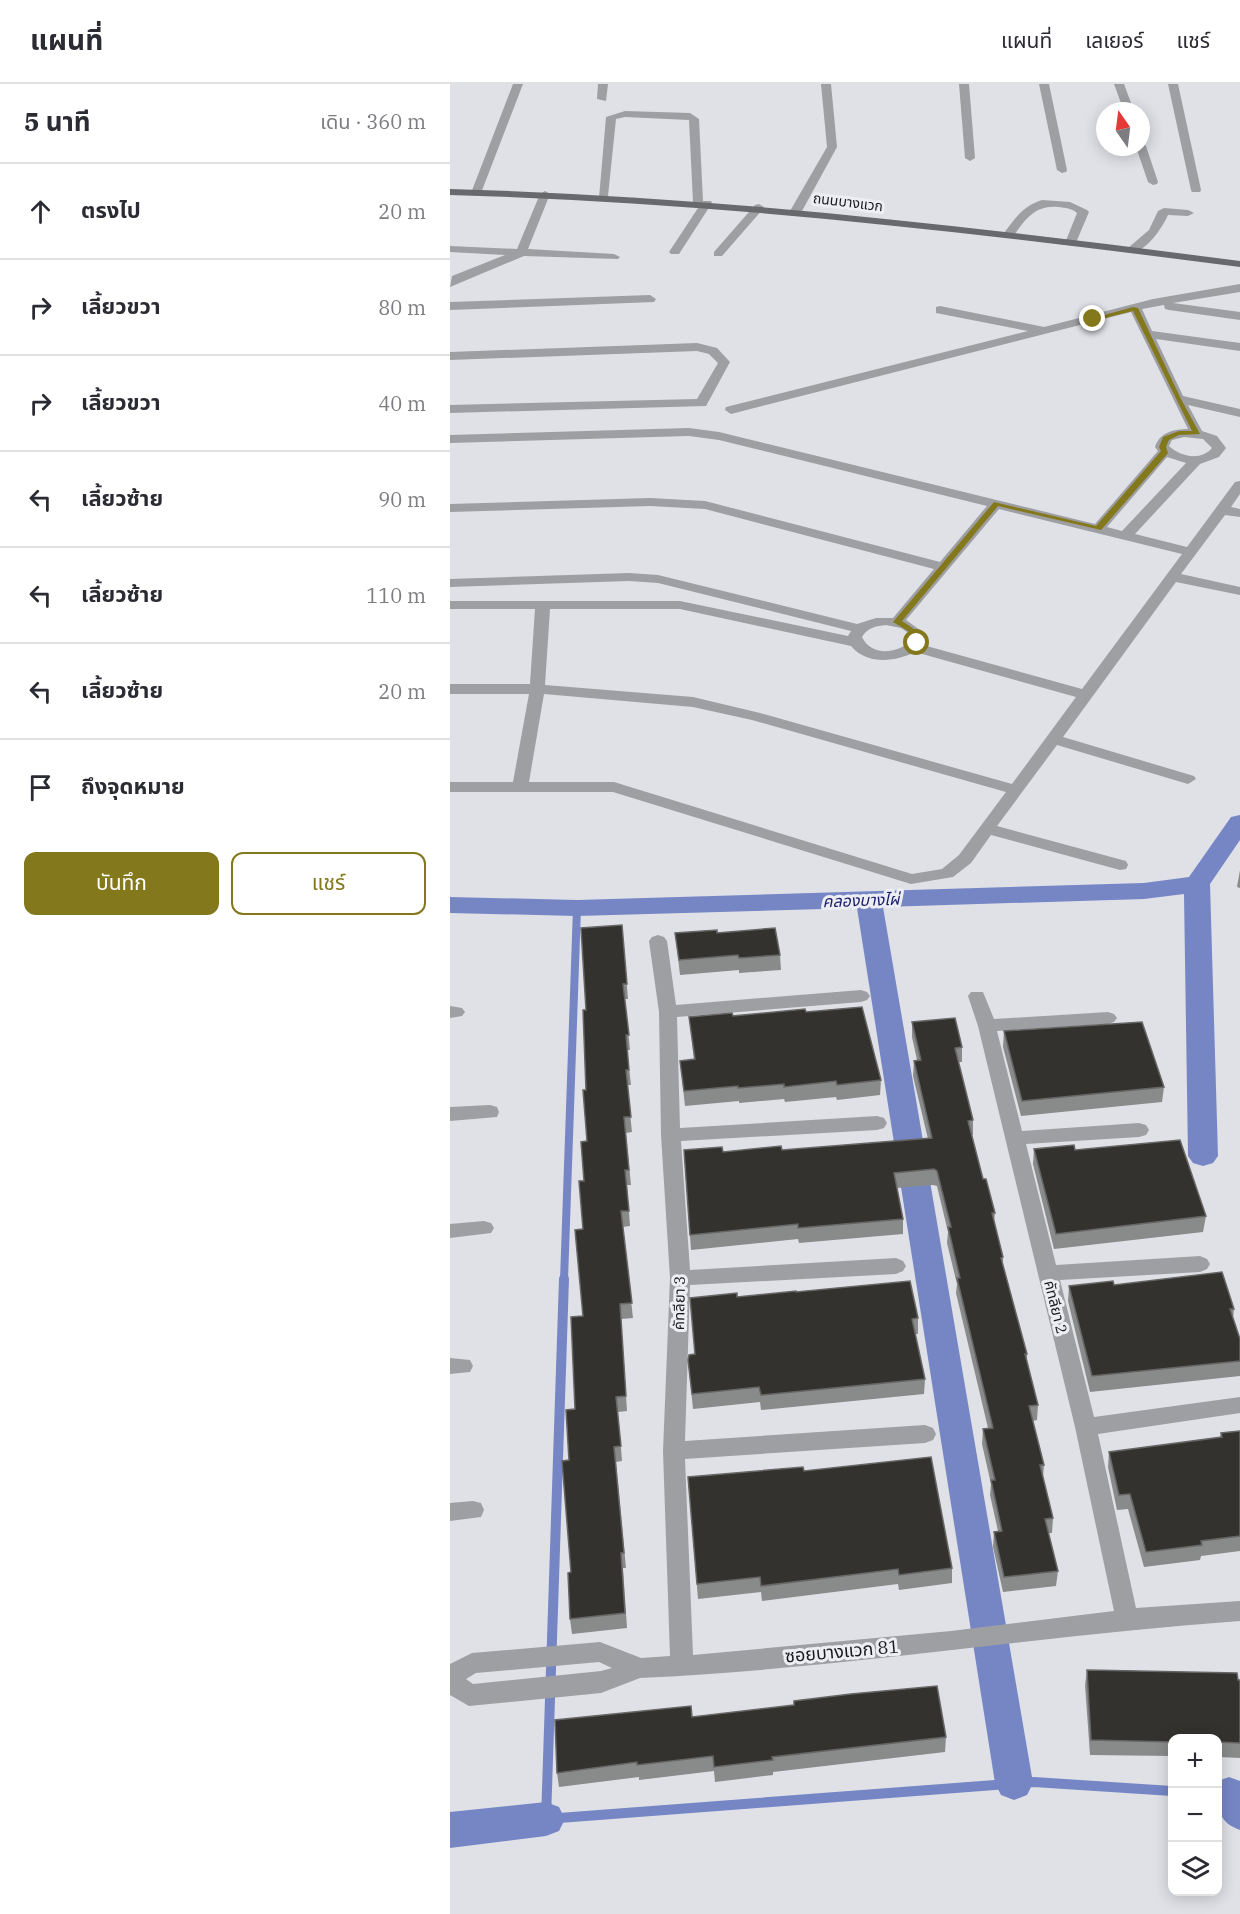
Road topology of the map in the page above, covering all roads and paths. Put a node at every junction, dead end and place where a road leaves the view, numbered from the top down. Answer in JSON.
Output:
{"nodes":[{"id":1,"x":518,"y":84,"type":"edge"},
{"id":2,"x":603,"y":84,"type":"edge"},
{"id":3,"x":826,"y":84,"type":"edge"},
{"id":4,"x":964,"y":84,"type":"edge"},
{"id":5,"x":1044,"y":84,"type":"edge"},
{"id":6,"x":1119,"y":84,"type":"edge"},
{"id":7,"x":1173,"y":84,"type":"edge"},
{"id":8,"x":602,"y":99,"type":"dead end"},
{"id":9,"x":1126,"y":102,"type":"edge"},
{"id":10,"x":1145,"y":156,"type":"edge"},
{"id":11,"x":969,"y":158,"type":"dead end"},
{"id":12,"x":1062,"y":170,"type":"dead end"},
{"id":13,"x":1154,"y":182,"type":"dead end"},
{"id":14,"x":1196,"y":190,"type":"dead end"},
{"id":15,"x":450,"y":192,"type":"edge"},
{"id":16,"x":476,"y":193,"type":"junction"},
{"id":17,"x":545,"y":194,"type":"junction"},
{"id":18,"x":603,"y":196,"type":"junction"},
{"id":19,"x":702,"y":203,"type":"junction"},
{"id":20,"x":759,"y":207,"type":"junction"},
{"id":21,"x":796,"y":211,"type":"junction"},
{"id":22,"x":1188,"y":213,"type":"dead end"},
{"id":23,"x":1008,"y":236,"type":"junction"},
{"id":24,"x":1071,"y":243,"type":"junction"},
{"id":25,"x":450,"y":249,"type":"edge"},
{"id":26,"x":1132,"y":250,"type":"junction"},
{"id":27,"x":675,"y":252,"type":"dead end"},
{"id":28,"x":521,"y":253,"type":"junction"},
{"id":29,"x":717,"y":254,"type":"dead end"},
{"id":30,"x":614,"y":257,"type":"dead end"},
{"id":31,"x":1240,"y":264,"type":"edge"},
{"id":32,"x":450,"y":284,"type":"edge"},
{"id":33,"x":1240,"y":288,"type":"edge"},
{"id":34,"x":650,"y":299,"type":"dead end"},
{"id":35,"x":1153,"y":303,"type":"junction"},
{"id":36,"x":450,"y":306,"type":"edge"},
{"id":37,"x":1135,"y":308,"type":"junction"},
{"id":38,"x":940,"y":310,"type":"dead end"},
{"id":39,"x":1240,"y":316,"type":"edge"},
{"id":40,"x":1049,"y":331,"type":"junction"},
{"id":41,"x":1147,"y":334,"type":"junction"},
{"id":42,"x":1240,"y":347,"type":"edge"},
{"id":43,"x":450,"y":356,"type":"edge"},
{"id":44,"x":1178,"y":399,"type":"junction"},
{"id":45,"x":450,"y":409,"type":"edge"},
{"id":46,"x":731,"y":410,"type":"dead end"},
{"id":47,"x":1240,"y":413,"type":"edge"},
{"id":48,"x":1197,"y":434,"type":"junction"},
{"id":49,"x":450,"y":439,"type":"edge"},
{"id":50,"x":1165,"y":451,"type":"junction"},
{"id":51,"x":1196,"y":460,"type":"junction"},
{"id":52,"x":1240,"y":485,"type":"edge"},
{"id":53,"x":996,"y":504,"type":"junction"},
{"id":54,"x":450,"y":508,"type":"edge"},
{"id":55,"x":1222,"y":510,"type":"junction"},
{"id":56,"x":1240,"y":513,"type":"edge"},
{"id":57,"x":1098,"y":529,"type":"junction"},
{"id":58,"x":1125,"y":536,"type":"junction"},
{"id":59,"x":1191,"y":552,"type":"junction"},
{"id":60,"x":943,"y":567,"type":"junction"},
{"id":61,"x":1173,"y":577,"type":"junction"},
{"id":62,"x":450,"y":583,"type":"edge"},
{"id":63,"x":1240,"y":591,"type":"edge"},
{"id":64,"x":450,"y":604,"type":"edge"},
{"id":65,"x":543,"y":605,"type":"junction"},
{"id":66,"x":897,"y":622,"type":"junction"},
{"id":67,"x":857,"y":635,"type":"junction"},
{"id":68,"x":914,"y":647,"type":"junction"},
{"id":69,"x":450,"y":689,"type":"edge"},
{"id":70,"x":537,"y":689,"type":"junction"},
{"id":71,"x":1086,"y":695,"type":"junction"},
{"id":72,"x":1053,"y":740,"type":"junction"},
{"id":73,"x":1188,"y":779,"type":"dead end"},
{"id":74,"x":450,"y":787,"type":"edge"},
{"id":75,"x":520,"y":787,"type":"junction"},
{"id":76,"x":1016,"y":790,"type":"junction"},
{"id":77,"x":988,"y":829,"type":"junction"},
{"id":78,"x":1120,"y":865,"type":"dead end"},
{"id":79,"x":658,"y":941,"type":"dead end"},
{"id":80,"x":861,"y":996,"type":"dead end"},
{"id":81,"x":977,"y":996,"type":"dead end"},
{"id":82,"x":668,"y":1012,"type":"junction"},
{"id":83,"x":1108,"y":1018,"type":"dead end"},
{"id":84,"x":987,"y":1026,"type":"junction"},
{"id":85,"x":490,"y":1112,"type":"dead end"},
{"id":86,"x":450,"y":1114,"type":"edge"},
{"id":87,"x":877,"y":1123,"type":"dead end"},
{"id":88,"x":1139,"y":1130,"type":"dead end"},
{"id":89,"x":671,"y":1135,"type":"junction"},
{"id":90,"x":1014,"y":1138,"type":"junction"},
{"id":91,"x":484,"y":1228,"type":"dead end"},
{"id":92,"x":450,"y":1230,"type":"edge"},
{"id":93,"x":1200,"y":1264,"type":"dead end"},
{"id":94,"x":896,"y":1266,"type":"dead end"},
{"id":95,"x":1047,"y":1272,"type":"junction"},
{"id":96,"x":680,"y":1278,"type":"junction"},
{"id":97,"x":1240,"y":1405,"type":"edge"},
{"id":98,"x":1086,"y":1427,"type":"junction"},
{"id":99,"x":925,"y":1434,"type":"dead end"},
{"id":100,"x":674,"y":1451,"type":"junction"},
{"id":101,"x":472,"y":1510,"type":"dead end"},
{"id":102,"x":450,"y":1512,"type":"edge"},
{"id":103,"x":1240,"y":1611,"type":"edge"},
{"id":104,"x":1127,"y":1619,"type":"junction"},
{"id":105,"x":682,"y":1666,"type":"junction"},
{"id":106,"x":640,"y":1668,"type":"junction"},
{"id":107,"x":450,"y":1676,"type":"edge"},
{"id":108,"x":460,"y":1688,"type":"edge"}],
"edges":[{"from":1,"to":16,"type":"street"},
{"from":2,"to":8,"type":"street"},
{"from":3,"to":21,"type":"street"},
{"from":4,"to":11,"type":"street"},
{"from":5,"to":12,"type":"street"},
{"from":6,"to":9,"type":"street"},
{"from":7,"to":14,"type":"street"},
{"from":10,"to":13,"type":"street"},
{"from":15,"to":16,"type":"main road","name":"ถนนบางแวก"},
{"from":16,"to":17,"type":"main road","name":"ถนนบางแวก"},
{"from":17,"to":18,"type":"main road","name":"ถนนบางแวก"},
{"from":17,"to":28,"type":"street"},
{"from":18,"to":19,"type":"main road","name":"ถนนบางแวก"},
{"from":18,"to":19,"type":"street"},
{"from":19,"to":20,"type":"main road","name":"ถนนบางแวก"},
{"from":19,"to":27,"type":"street"},
{"from":20,"to":21,"type":"main road","name":"ถนนบางแวก"},
{"from":20,"to":29,"type":"street"},
{"from":21,"to":23,"type":"main road","name":"ถนนบางแวก"},
{"from":22,"to":26,"type":"street"},
{"from":23,"to":24,"type":"main road","name":"ถนนบางแวก"},
{"from":23,"to":24,"type":"street"},
{"from":24,"to":26,"type":"main road","name":"ถนนบางแวก"},
{"from":25,"to":28,"type":"street"},
{"from":26,"to":31,"type":"main road","name":"ถนนบางแวก"},
{"from":28,"to":30,"type":"street"},
{"from":28,"to":32,"type":"street"},
{"from":33,"to":35,"type":"street"},
{"from":34,"to":36,"type":"street"},
{"from":35,"to":37,"type":"street"},
{"from":35,"to":39,"type":"street"},
{"from":37,"to":40,"type":"street"},
{"from":37,"to":41,"type":"street"},
{"from":38,"to":40,"type":"street"},
{"from":40,"to":46,"type":"street"},
{"from":41,"to":42,"type":"street"},
{"from":41,"to":44,"type":"street"},
{"from":43,"to":45,"type":"street"},
{"from":44,"to":47,"type":"street"},
{"from":44,"to":48,"type":"street"},
{"from":48,"to":50,"type":"street"},
{"from":48,"to":51,"type":"street"},
{"from":49,"to":53,"type":"street"},
{"from":50,"to":51,"type":"street"},
{"from":50,"to":57,"type":"street"},
{"from":51,"to":58,"type":"street"},
{"from":52,"to":55,"type":"street"},
{"from":53,"to":57,"type":"street"},
{"from":53,"to":60,"type":"street"},
{"from":54,"to":60,"type":"street"},
{"from":55,"to":56,"type":"street"},
{"from":55,"to":59,"type":"street"},
{"from":57,"to":58,"type":"street"},
{"from":58,"to":59,"type":"street"},
{"from":59,"to":61,"type":"street"},
{"from":60,"to":66,"type":"street"},
{"from":61,"to":63,"type":"street"},
{"from":61,"to":71,"type":"street"},
{"from":62,"to":67,"type":"street"},
{"from":64,"to":65,"type":"street"},
{"from":65,"to":67,"type":"street"},
{"from":65,"to":70,"type":"street"},
{"from":66,"to":67,"type":"street"},
{"from":66,"to":68,"type":"street"},
{"from":67,"to":68,"type":"street"},
{"from":68,"to":71,"type":"street"},
{"from":69,"to":70,"type":"street"},
{"from":70,"to":75,"type":"street"},
{"from":70,"to":76,"type":"street"},
{"from":71,"to":72,"type":"street"},
{"from":72,"to":73,"type":"street"},
{"from":72,"to":76,"type":"street"},
{"from":74,"to":75,"type":"street"},
{"from":75,"to":77,"type":"street"},
{"from":76,"to":77,"type":"street"},
{"from":77,"to":78,"type":"street"},
{"from":79,"to":82,"type":"street","name":"คัทลียา 3"},
{"from":80,"to":82,"type":"street"},
{"from":81,"to":84,"type":"street","name":"คัทลียา 2"},
{"from":82,"to":89,"type":"street","name":"คัทลียา 3"},
{"from":83,"to":84,"type":"street"},
{"from":84,"to":90,"type":"street","name":"คัทลียา 2"},
{"from":85,"to":86,"type":"street"},
{"from":87,"to":89,"type":"street"},
{"from":88,"to":90,"type":"street"},
{"from":89,"to":96,"type":"street","name":"คัทลียา 3"},
{"from":90,"to":95,"type":"street","name":"คัทลียา 2"},
{"from":91,"to":92,"type":"street"},
{"from":93,"to":95,"type":"street"},
{"from":94,"to":96,"type":"street"},
{"from":95,"to":98,"type":"street","name":"คัทลียา 2"},
{"from":96,"to":100,"type":"street","name":"คัทลียา 3"},
{"from":97,"to":98,"type":"street"},
{"from":98,"to":104,"type":"street","name":"คัทลียา 2"},
{"from":99,"to":100,"type":"street"},
{"from":100,"to":105,"type":"street","name":"คัทลียา 3"},
{"from":101,"to":102,"type":"street"},
{"from":103,"to":104,"type":"street","name":"ซอยบางแวก 81"},
{"from":104,"to":105,"type":"street","name":"ซอยบางแวก 81"},
{"from":105,"to":106,"type":"street","name":"ซอยบางแวก 81"},
{"from":106,"to":107,"type":"street"},
{"from":106,"to":108,"type":"street","name":"ซอยบางแวก 81"}]}
